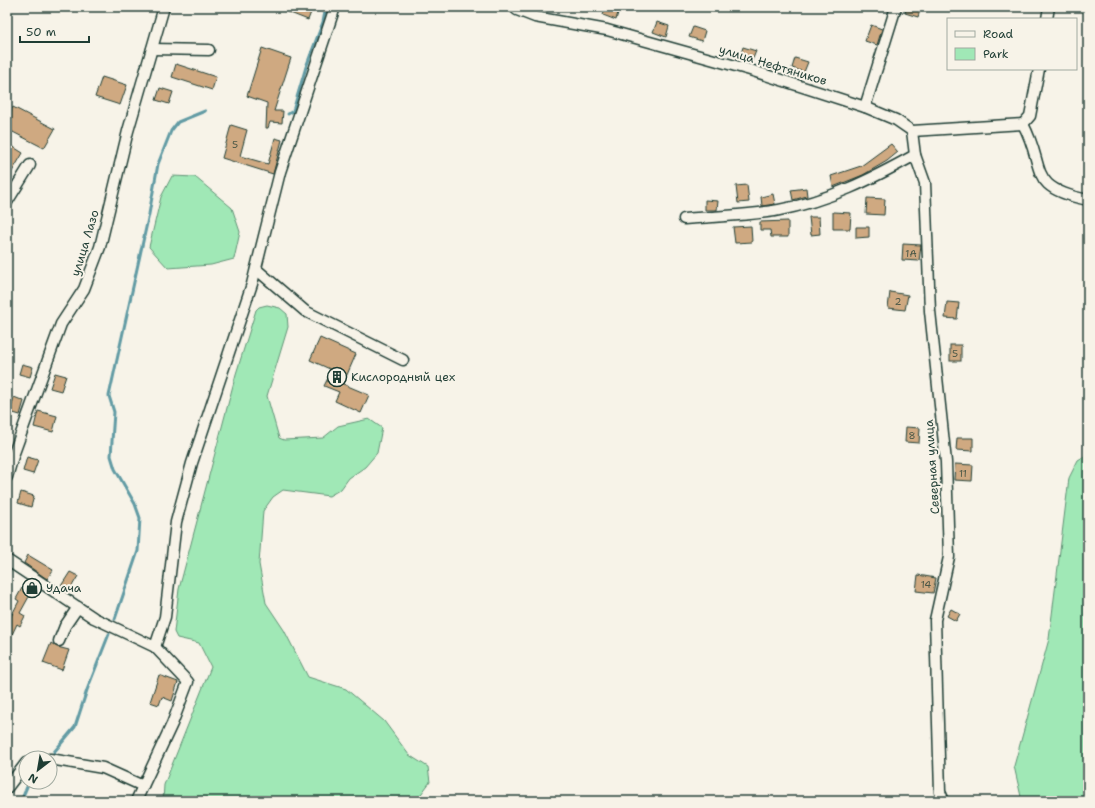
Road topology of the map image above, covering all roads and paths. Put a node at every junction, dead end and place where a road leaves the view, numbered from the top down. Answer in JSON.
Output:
{"nodes":[{"id":1,"x":164,"y":7,"type":"edge"},
{"id":2,"x":335,"y":7,"type":"edge"},
{"id":3,"x":514,"y":7,"type":"edge"},
{"id":4,"x":896,"y":7,"type":"edge"},
{"id":5,"x":1049,"y":7,"type":"edge"},
{"id":6,"x":1047,"y":18,"type":"edge"},
{"id":7,"x":152,"y":49,"type":"junction"},
{"id":8,"x":209,"y":50,"type":"dead end"},
{"id":9,"x":1038,"y":70,"type":"edge"},
{"id":10,"x":865,"y":107,"type":"junction"},
{"id":11,"x":1023,"y":124,"type":"junction"},
{"id":12,"x":912,"y":131,"type":"junction"},
{"id":13,"x":915,"y":155,"type":"junction"},
{"id":14,"x":30,"y":165,"type":"dead end"},
{"id":15,"x":1088,"y":200,"type":"edge"},
{"id":16,"x":7,"y":202,"type":"edge"},
{"id":17,"x":684,"y":219,"type":"dead end"},
{"id":18,"x":256,"y":269,"type":"junction"},
{"id":19,"x":403,"y":360,"type":"dead end"},
{"id":20,"x":7,"y":477,"type":"edge"},
{"id":21,"x":8,"y":563,"type":"edge"},
{"id":22,"x":78,"y":607,"type":"junction"},
{"id":23,"x":59,"y":641,"type":"dead end"},
{"id":24,"x":155,"y":647,"type":"junction"},
{"id":25,"x":58,"y":760,"type":"edge"},
{"id":26,"x":18,"y":774,"type":"edge"},
{"id":27,"x":143,"y":786,"type":"junction"},
{"id":28,"x":7,"y":788,"type":"edge"},
{"id":29,"x":136,"y":801,"type":"edge"},
{"id":30,"x":944,"y":801,"type":"edge"}],
"edges":[{"from":1,"to":7,"type":"street","name":"улица Лазо"},
{"from":2,"to":18,"type":"street"},
{"from":3,"to":10,"type":"street","name":"улица Нефтяников"},
{"from":4,"to":10,"type":"street"},
{"from":5,"to":6,"type":"street"},
{"from":7,"to":8,"type":"street"},
{"from":7,"to":20,"type":"street","name":"улица Лазо"},
{"from":9,"to":11,"type":"street"},
{"from":10,"to":12,"type":"street","name":"улица Нефтяников"},
{"from":11,"to":12,"type":"street"},
{"from":11,"to":15,"type":"street"},
{"from":12,"to":13,"type":"street","name":"Северная улица"},
{"from":13,"to":17,"type":"street"},
{"from":13,"to":30,"type":"street","name":"Северная улица"},
{"from":14,"to":16,"type":"street"},
{"from":18,"to":19,"type":"street"},
{"from":18,"to":24,"type":"street"},
{"from":21,"to":22,"type":"street"},
{"from":22,"to":23,"type":"street"},
{"from":22,"to":24,"type":"street"},
{"from":24,"to":27,"type":"street"},
{"from":25,"to":27,"type":"street"},
{"from":26,"to":28,"type":"street"},
{"from":27,"to":29,"type":"street"}]}
